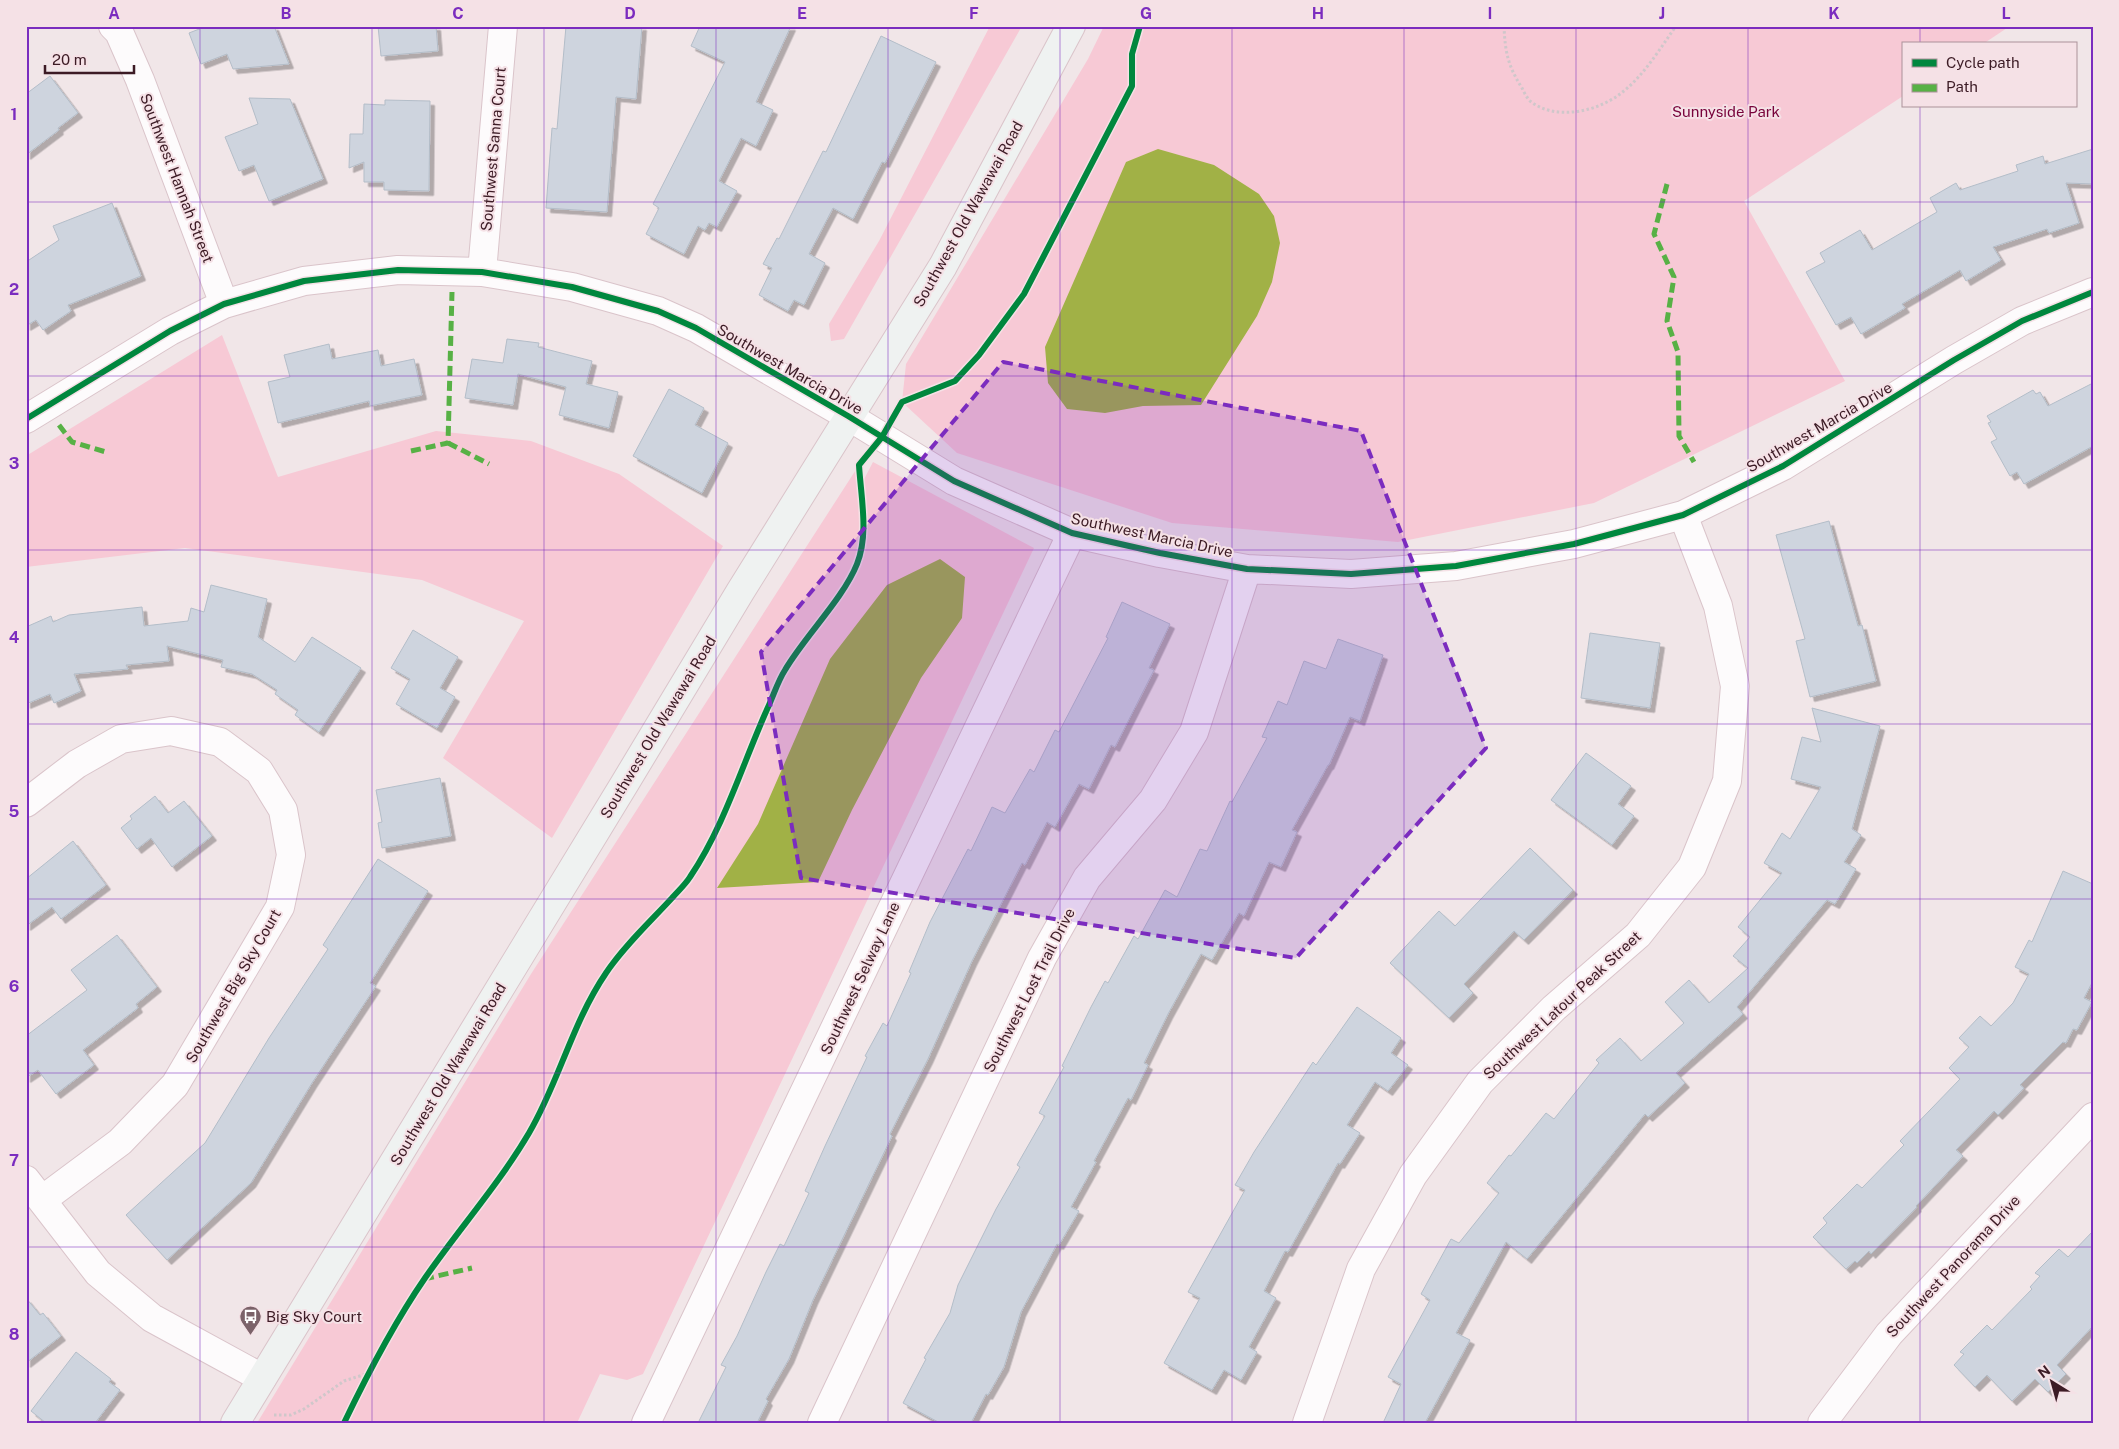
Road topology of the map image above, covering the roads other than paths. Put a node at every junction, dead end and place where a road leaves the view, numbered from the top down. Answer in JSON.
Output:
{"nodes":[{"id":1,"x":113,"y":26,"type":"edge"},
{"id":2,"x":503,"y":26,"type":"edge"},
{"id":3,"x":1072,"y":26,"type":"edge"},
{"id":4,"x":482,"y":272,"type":"junction"},
{"id":5,"x":2093,"y":292,"type":"edge"},
{"id":6,"x":224,"y":304,"type":"junction"},
{"id":7,"x":848,"y":416,"type":"junction"},
{"id":8,"x":26,"y":419,"type":"edge"},
{"id":9,"x":1683,"y":515,"type":"junction"},
{"id":10,"x":1072,"y":533,"type":"junction"},
{"id":11,"x":1247,"y":568,"type":"junction"},
{"id":12,"x":26,"y":803,"type":"edge"},
{"id":13,"x":2093,"y":1117,"type":"edge"},
{"id":14,"x":34,"y":1190,"type":"edge"},
{"id":15,"x":262,"y":1378,"type":"junction"},
{"id":16,"x":240,"y":1414,"type":"edge"},
{"id":17,"x":646,"y":1423,"type":"edge"},
{"id":18,"x":822,"y":1423,"type":"edge"},
{"id":19,"x":1307,"y":1423,"type":"edge"},
{"id":20,"x":1822,"y":1423,"type":"edge"}],
"edges":[{"from":1,"to":6,"type":"street","name":"Southwest Hannah Street"},
{"from":2,"to":4,"type":"street","name":"Southwest Sanna Court"},
{"from":3,"to":7,"type":"main road","name":"Southwest Old Wawawai Road"},
{"from":4,"to":6,"type":"street","name":"Southwest Marcia Drive"},
{"from":4,"to":7,"type":"street","name":"Southwest Marcia Drive"},
{"from":5,"to":9,"type":"street","name":"Southwest Marcia Drive"},
{"from":6,"to":8,"type":"street","name":"Southwest Marcia Drive"},
{"from":7,"to":10,"type":"street","name":"Southwest Marcia Drive"},
{"from":7,"to":15,"type":"main road","name":"Southwest Old Wawawai Road"},
{"from":9,"to":11,"type":"street","name":"Southwest Marcia Drive"},
{"from":9,"to":19,"type":"street","name":"Southwest Latour Peak Street"},
{"from":10,"to":11,"type":"street","name":"Southwest Marcia Drive"},
{"from":10,"to":17,"type":"street","name":"Southwest Selway Lane"},
{"from":11,"to":18,"type":"street","name":"Southwest Lost Trail Drive"},
{"from":12,"to":14,"type":"street","name":"Southwest Big Sky Court"},
{"from":13,"to":20,"type":"street","name":"Southwest Panorama Drive"},
{"from":14,"to":15,"type":"street","name":"Southwest Big Sky Court"},
{"from":15,"to":16,"type":"main road","name":"Southwest Old Wawawai Road"}]}
